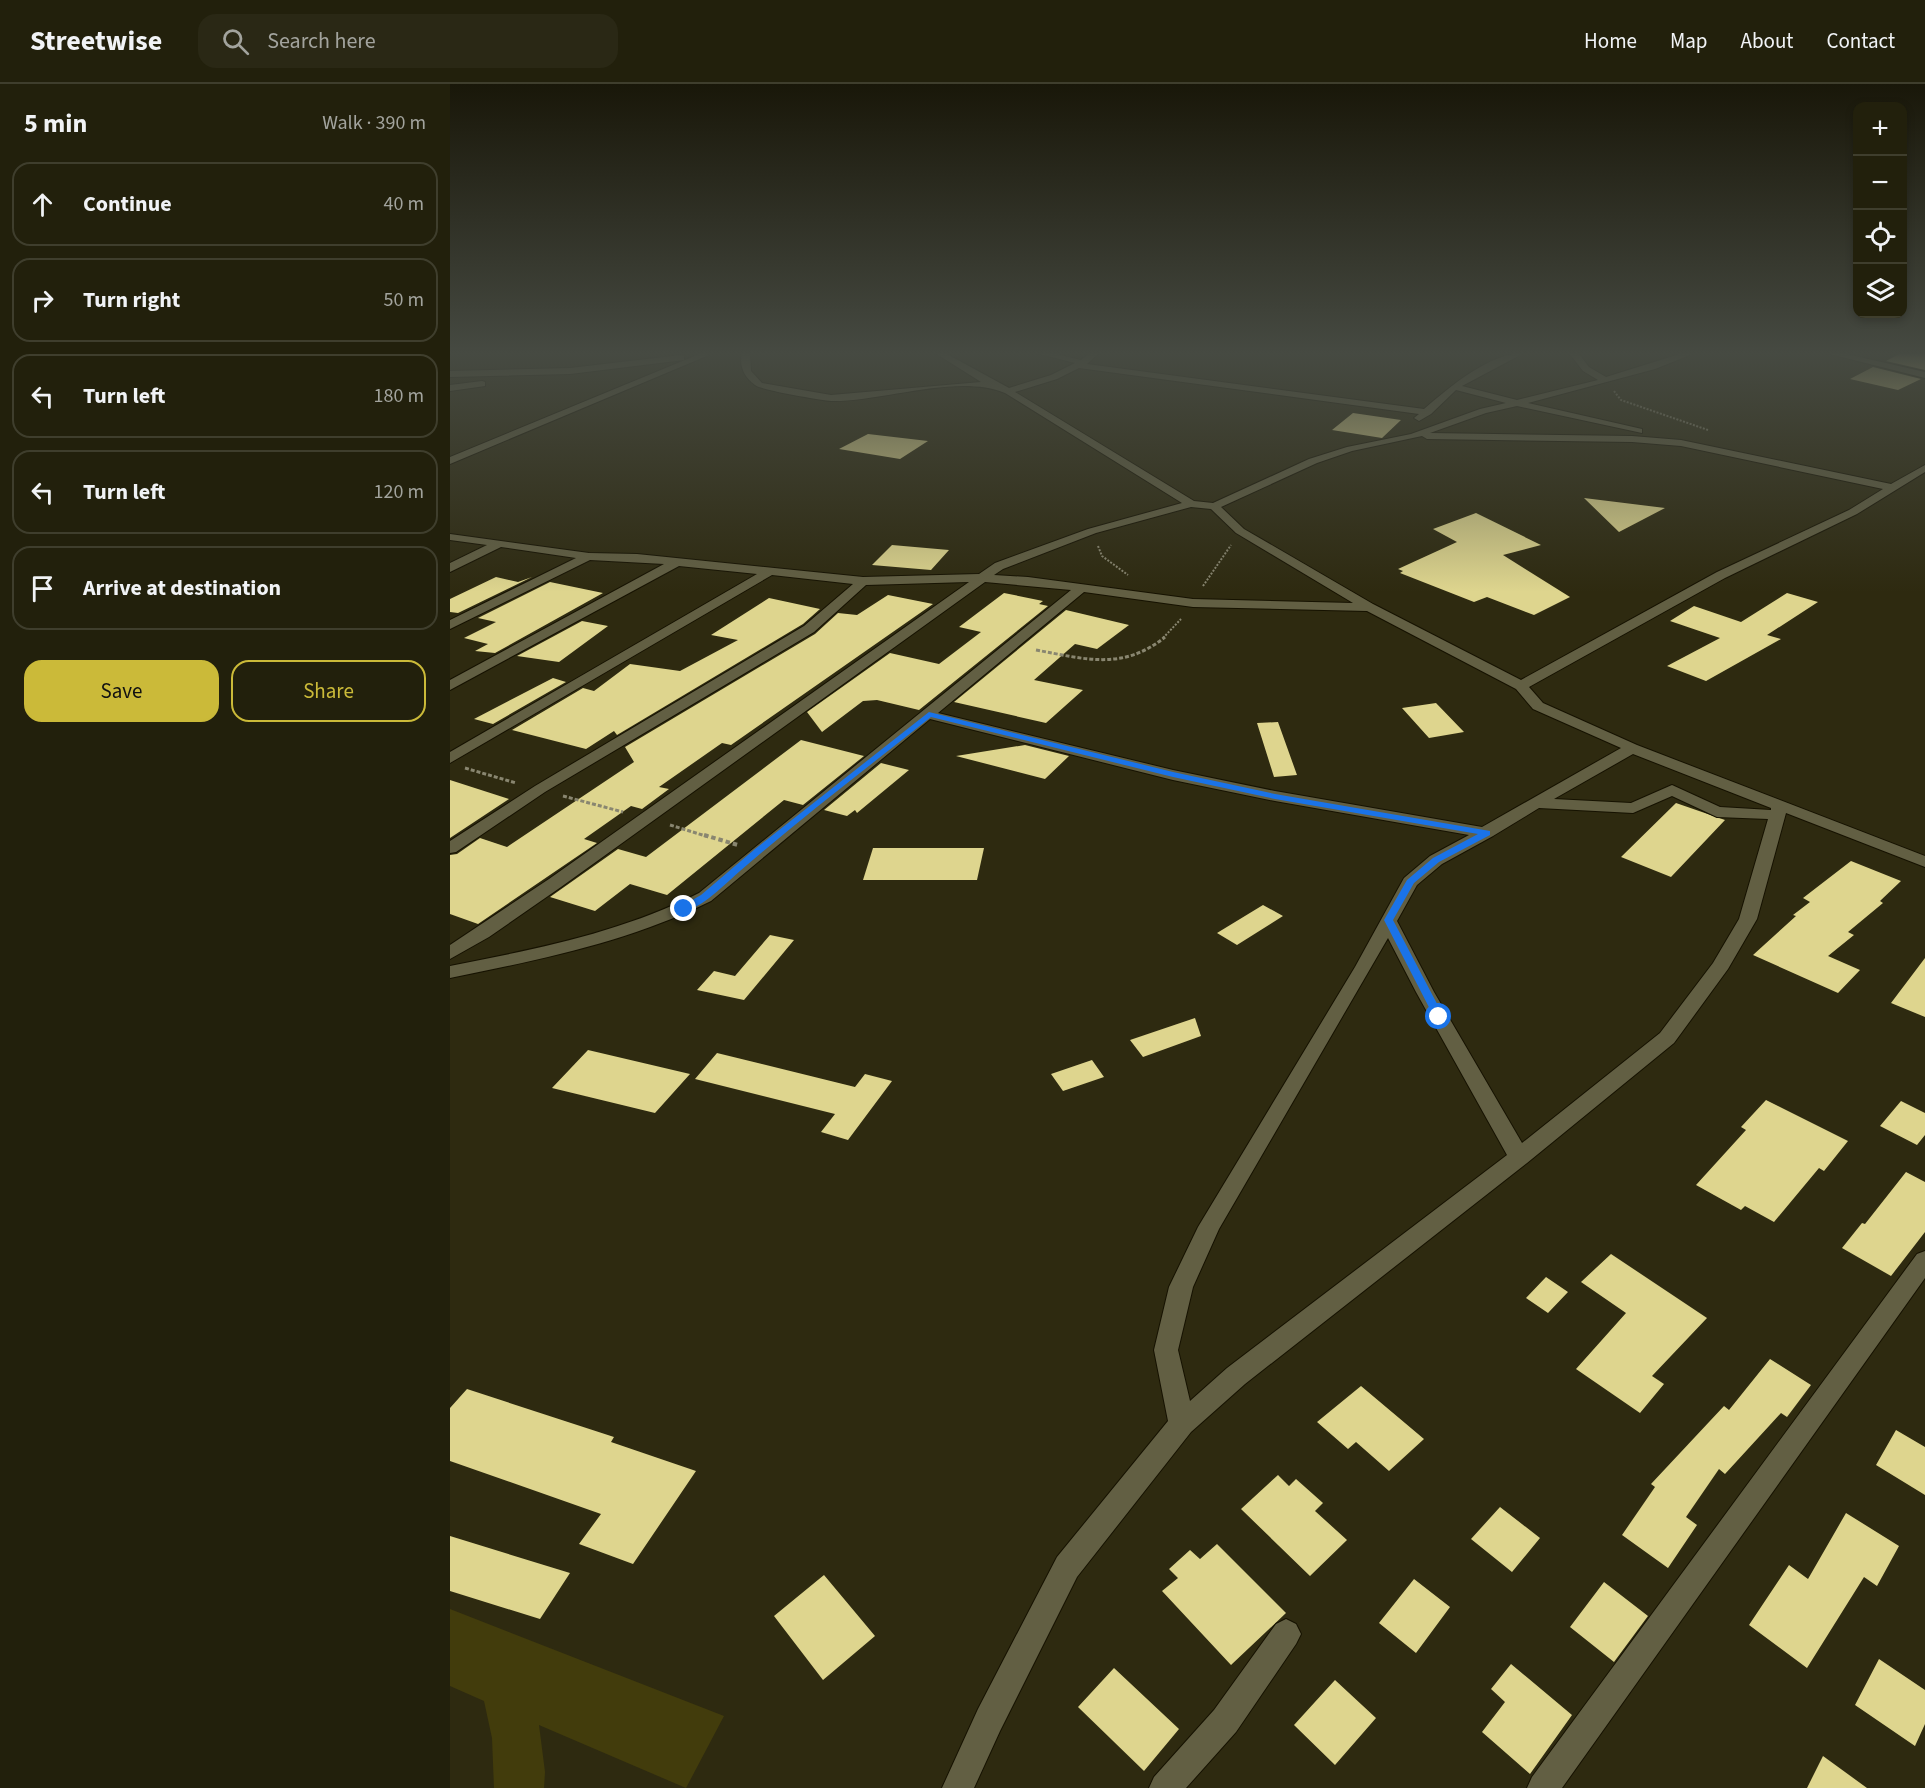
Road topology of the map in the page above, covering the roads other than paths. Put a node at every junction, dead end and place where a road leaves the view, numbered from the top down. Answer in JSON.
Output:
{"nodes":[{"id":1,"x":519,"y":433,"type":"edge"},
{"id":2,"x":1075,"y":433,"type":"edge"},
{"id":3,"x":1407,"y":433,"type":"edge"},
{"id":4,"x":1421,"y":433,"type":"edge"},
{"id":5,"x":1637,"y":433,"type":"edge"},
{"id":6,"x":1408,"y":437,"type":"junction"},
{"id":7,"x":1681,"y":443,"type":"junction"},
{"id":8,"x":450,"y":461,"type":"edge"},
{"id":9,"x":1925,"y":468,"type":"edge"},
{"id":10,"x":1893,"y":488,"type":"junction"},
{"id":11,"x":1191,"y":504,"type":"junction"},
{"id":12,"x":1214,"y":506,"type":"junction"},
{"id":13,"x":450,"y":537,"type":"edge"},
{"id":14,"x":499,"y":544,"type":"junction"},
{"id":15,"x":589,"y":556,"type":"junction"},
{"id":16,"x":677,"y":562,"type":"junction"},
{"id":17,"x":450,"y":568,"type":"edge"},
{"id":18,"x":769,"y":572,"type":"junction"},
{"id":19,"x":980,"y":578,"type":"junction"},
{"id":20,"x":863,"y":581,"type":"junction"},
{"id":21,"x":1080,"y":588,"type":"junction"},
{"id":22,"x":1369,"y":607,"type":"junction"},
{"id":23,"x":450,"y":624,"type":"edge"},
{"id":24,"x":450,"y":686,"type":"edge"},
{"id":25,"x":1521,"y":686,"type":"junction"},
{"id":26,"x":929,"y":715,"type":"junction"},
{"id":27,"x":1632,"y":748,"type":"junction"},
{"id":28,"x":456,"y":763,"type":"edge"},
{"id":29,"x":1537,"y":803,"type":"junction"},
{"id":30,"x":1779,"y":810,"type":"junction"},
{"id":31,"x":1487,"y":833,"type":"junction"},
{"id":32,"x":450,"y":849,"type":"edge"},
{"id":33,"x":1925,"y":861,"type":"edge"},
{"id":34,"x":1388,"y":920,"type":"junction"},
{"id":35,"x":450,"y":952,"type":"edge"},
{"id":36,"x":450,"y":972,"type":"edge"},
{"id":37,"x":1519,"y":1157,"type":"junction"},
{"id":38,"x":1925,"y":1260,"type":"edge"},
{"id":39,"x":1182,"y":1424,"type":"junction"},
{"id":40,"x":1286,"y":1634,"type":"dead end"},
{"id":41,"x":958,"y":1788,"type":"edge"},
{"id":42,"x":1165,"y":1788,"type":"edge"},
{"id":43,"x":1543,"y":1788,"type":"edge"}],
"edges":[{"from":1,"to":8,"type":"street"},
{"from":2,"to":11,"type":"street"},
{"from":3,"to":6,"type":"street"},
{"from":4,"to":6,"type":"street"},
{"from":5,"to":7,"type":"street"},
{"from":6,"to":7,"type":"street"},
{"from":6,"to":12,"type":"street"},
{"from":7,"to":10,"type":"street"},
{"from":9,"to":10,"type":"street"},
{"from":10,"to":25,"type":"street"},
{"from":11,"to":12,"type":"street"},
{"from":11,"to":19,"type":"street"},
{"from":12,"to":22,"type":"street"},
{"from":13,"to":14,"type":"street"},
{"from":14,"to":15,"type":"street"},
{"from":14,"to":17,"type":"street"},
{"from":15,"to":16,"type":"street"},
{"from":15,"to":23,"type":"street"},
{"from":16,"to":18,"type":"street"},
{"from":16,"to":24,"type":"street"},
{"from":18,"to":20,"type":"street"},
{"from":18,"to":28,"type":"street"},
{"from":19,"to":20,"type":"street"},
{"from":19,"to":21,"type":"street"},
{"from":19,"to":35,"type":"street"},
{"from":20,"to":32,"type":"street"},
{"from":21,"to":22,"type":"street"},
{"from":21,"to":26,"type":"street"},
{"from":22,"to":25,"type":"street"},
{"from":25,"to":27,"type":"street"},
{"from":26,"to":31,"type":"street"},
{"from":26,"to":36,"type":"street"},
{"from":27,"to":29,"type":"street"},
{"from":27,"to":30,"type":"street"},
{"from":29,"to":30,"type":"street"},
{"from":29,"to":31,"type":"street"},
{"from":30,"to":33,"type":"street"},
{"from":30,"to":37,"type":"street"},
{"from":31,"to":34,"type":"street"},
{"from":34,"to":37,"type":"street"},
{"from":34,"to":39,"type":"street"},
{"from":37,"to":39,"type":"street"},
{"from":38,"to":43,"type":"street"},
{"from":39,"to":41,"type":"street"},
{"from":40,"to":42,"type":"street"}]}
